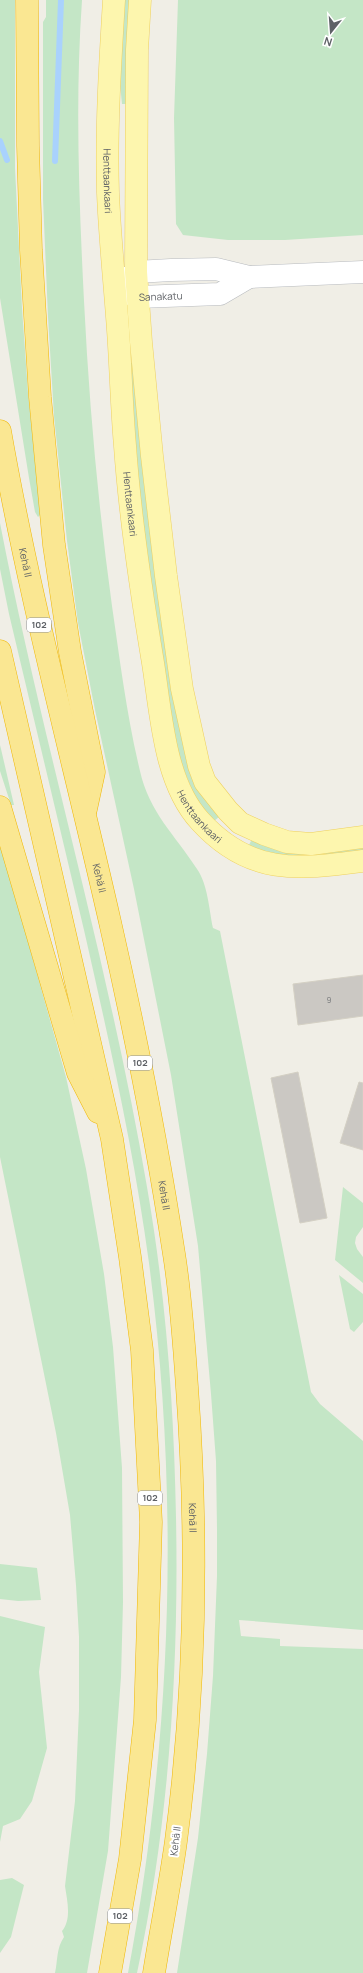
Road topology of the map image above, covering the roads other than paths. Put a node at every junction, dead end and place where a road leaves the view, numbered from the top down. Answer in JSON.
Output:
{"nodes":[{"id":1,"x":27,"y":0,"type":"edge"},
{"id":2,"x":114,"y":0,"type":"edge"},
{"id":3,"x":140,"y":0,"type":"edge"},
{"id":4,"x":136,"y":272,"type":"junction"},
{"id":5,"x":363,"y":272,"type":"edge"},
{"id":6,"x":249,"y":277,"type":"junction"},
{"id":7,"x":114,"y":287,"type":"junction"},
{"id":8,"x":138,"y":296,"type":"junction"},
{"id":9,"x":0,"y":432,"type":"edge"},
{"id":10,"x":0,"y":651,"type":"edge"},
{"id":11,"x":0,"y":807,"type":"edge"},
{"id":12,"x":84,"y":816,"type":"junction"},
{"id":13,"x":363,"y":837,"type":"edge"},
{"id":14,"x":363,"y":861,"type":"edge"},
{"id":15,"x":112,"y":1139,"type":"junction"},
{"id":16,"x":110,"y":1973,"type":"edge"},
{"id":17,"x":154,"y":1973,"type":"edge"}],
"edges":[{"from":1,"to":12,"type":"highway"},
{"from":2,"to":7,"type":"main road","name":"Henttaankaari"},
{"from":3,"to":4,"type":"main road"},
{"from":4,"to":6,"type":"street","name":"Sanakatu"},
{"from":4,"to":7,"type":"street"},
{"from":4,"to":8,"type":"main road"},
{"from":5,"to":6,"type":"street","name":"Sanakatu"},
{"from":6,"to":8,"type":"street","name":"Sanakatu"},
{"from":7,"to":8,"type":"street","name":"Sanakatu"},
{"from":7,"to":14,"type":"main road","name":"Henttaankaari"},
{"from":8,"to":13,"type":"main road"},
{"from":9,"to":12,"type":"highway","name":"Kehä II","number":"102"},
{"from":10,"to":15,"type":"highway","number":"102"},
{"from":11,"to":15,"type":"highway"},
{"from":12,"to":17,"type":"highway","name":"Kehä II","number":"102"},
{"from":15,"to":16,"type":"highway","number":"102"}]}
